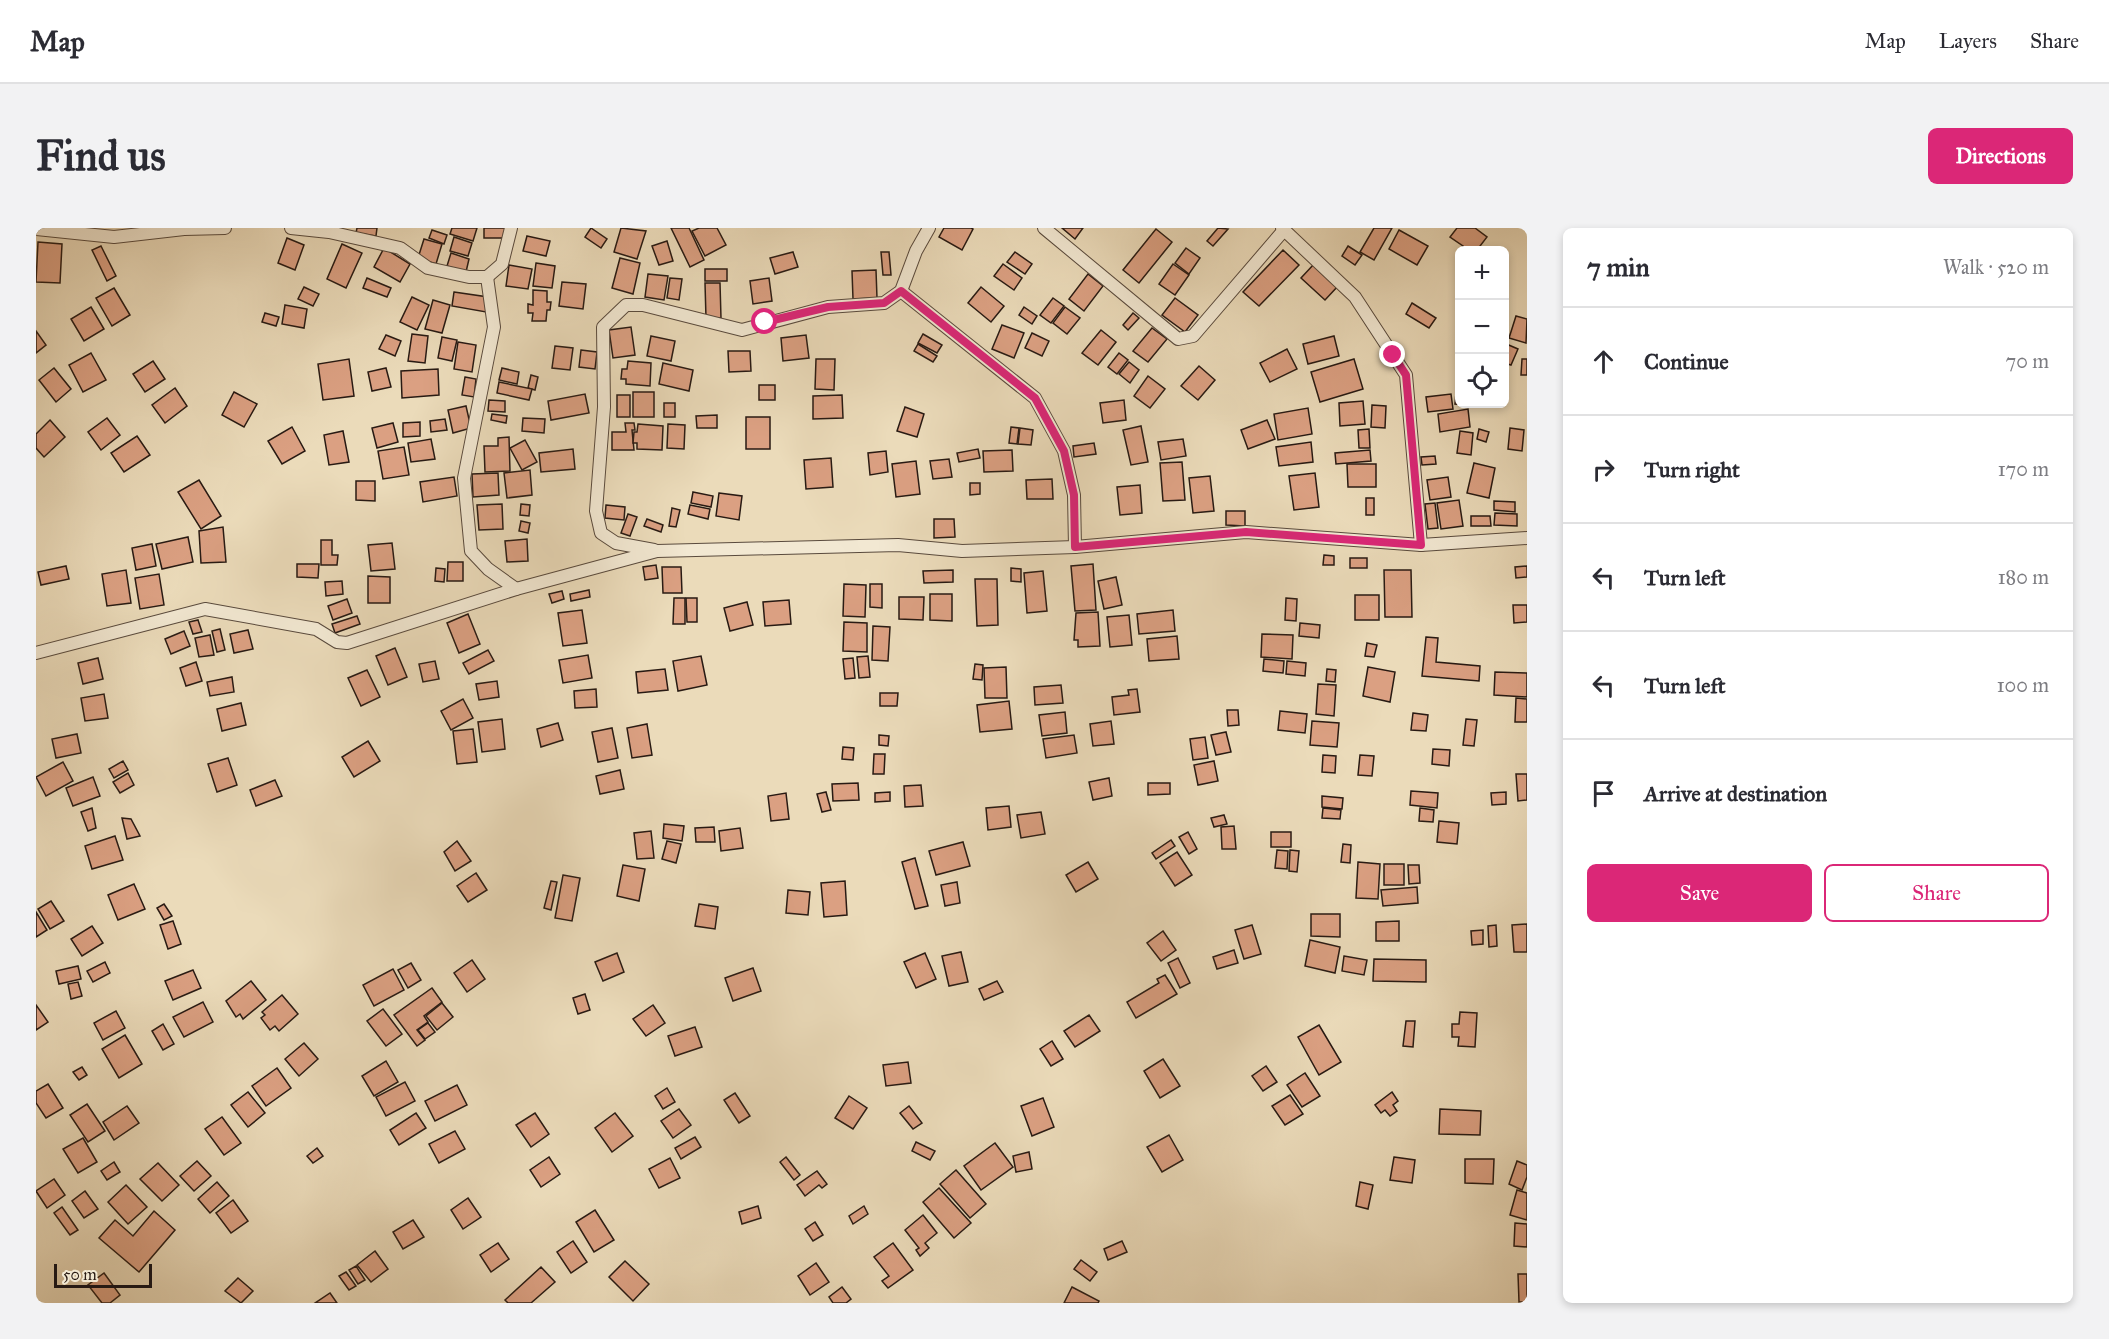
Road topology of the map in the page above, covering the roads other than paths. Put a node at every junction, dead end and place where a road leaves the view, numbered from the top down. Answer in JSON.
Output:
{"nodes":[{"id":1,"x":225,"y":228,"type":"edge"},
{"id":2,"x":291,"y":228,"type":"edge"},
{"id":3,"x":511,"y":228,"type":"edge"},
{"id":4,"x":929,"y":228,"type":"edge"},
{"id":5,"x":1044,"y":228,"type":"edge"},
{"id":6,"x":36,"y":229,"type":"edge"},
{"id":7,"x":184,"y":229,"type":"edge"},
{"id":8,"x":1283,"y":229,"type":"edge"},
{"id":9,"x":488,"y":277,"type":"junction"},
{"id":10,"x":901,"y":291,"type":"junction"},
{"id":11,"x":1527,"y":538,"type":"edge"},
{"id":12,"x":1421,"y":545,"type":"junction"},
{"id":13,"x":1075,"y":547,"type":"junction"},
{"id":14,"x":657,"y":551,"type":"junction"},
{"id":15,"x":516,"y":589,"type":"junction"},
{"id":16,"x":36,"y":653,"type":"edge"}],
"edges":[{"from":1,"to":7,"type":"street"},
{"from":2,"to":9,"type":"street"},
{"from":3,"to":9,"type":"street"},
{"from":4,"to":10,"type":"street"},
{"from":5,"to":8,"type":"street"},
{"from":6,"to":7,"type":"street"},
{"from":8,"to":12,"type":"street"},
{"from":9,"to":15,"type":"street"},
{"from":10,"to":13,"type":"street"},
{"from":10,"to":14,"type":"street"},
{"from":11,"to":12,"type":"street"},
{"from":12,"to":13,"type":"street"},
{"from":13,"to":14,"type":"street"},
{"from":14,"to":15,"type":"street"},
{"from":15,"to":16,"type":"street"}]}
